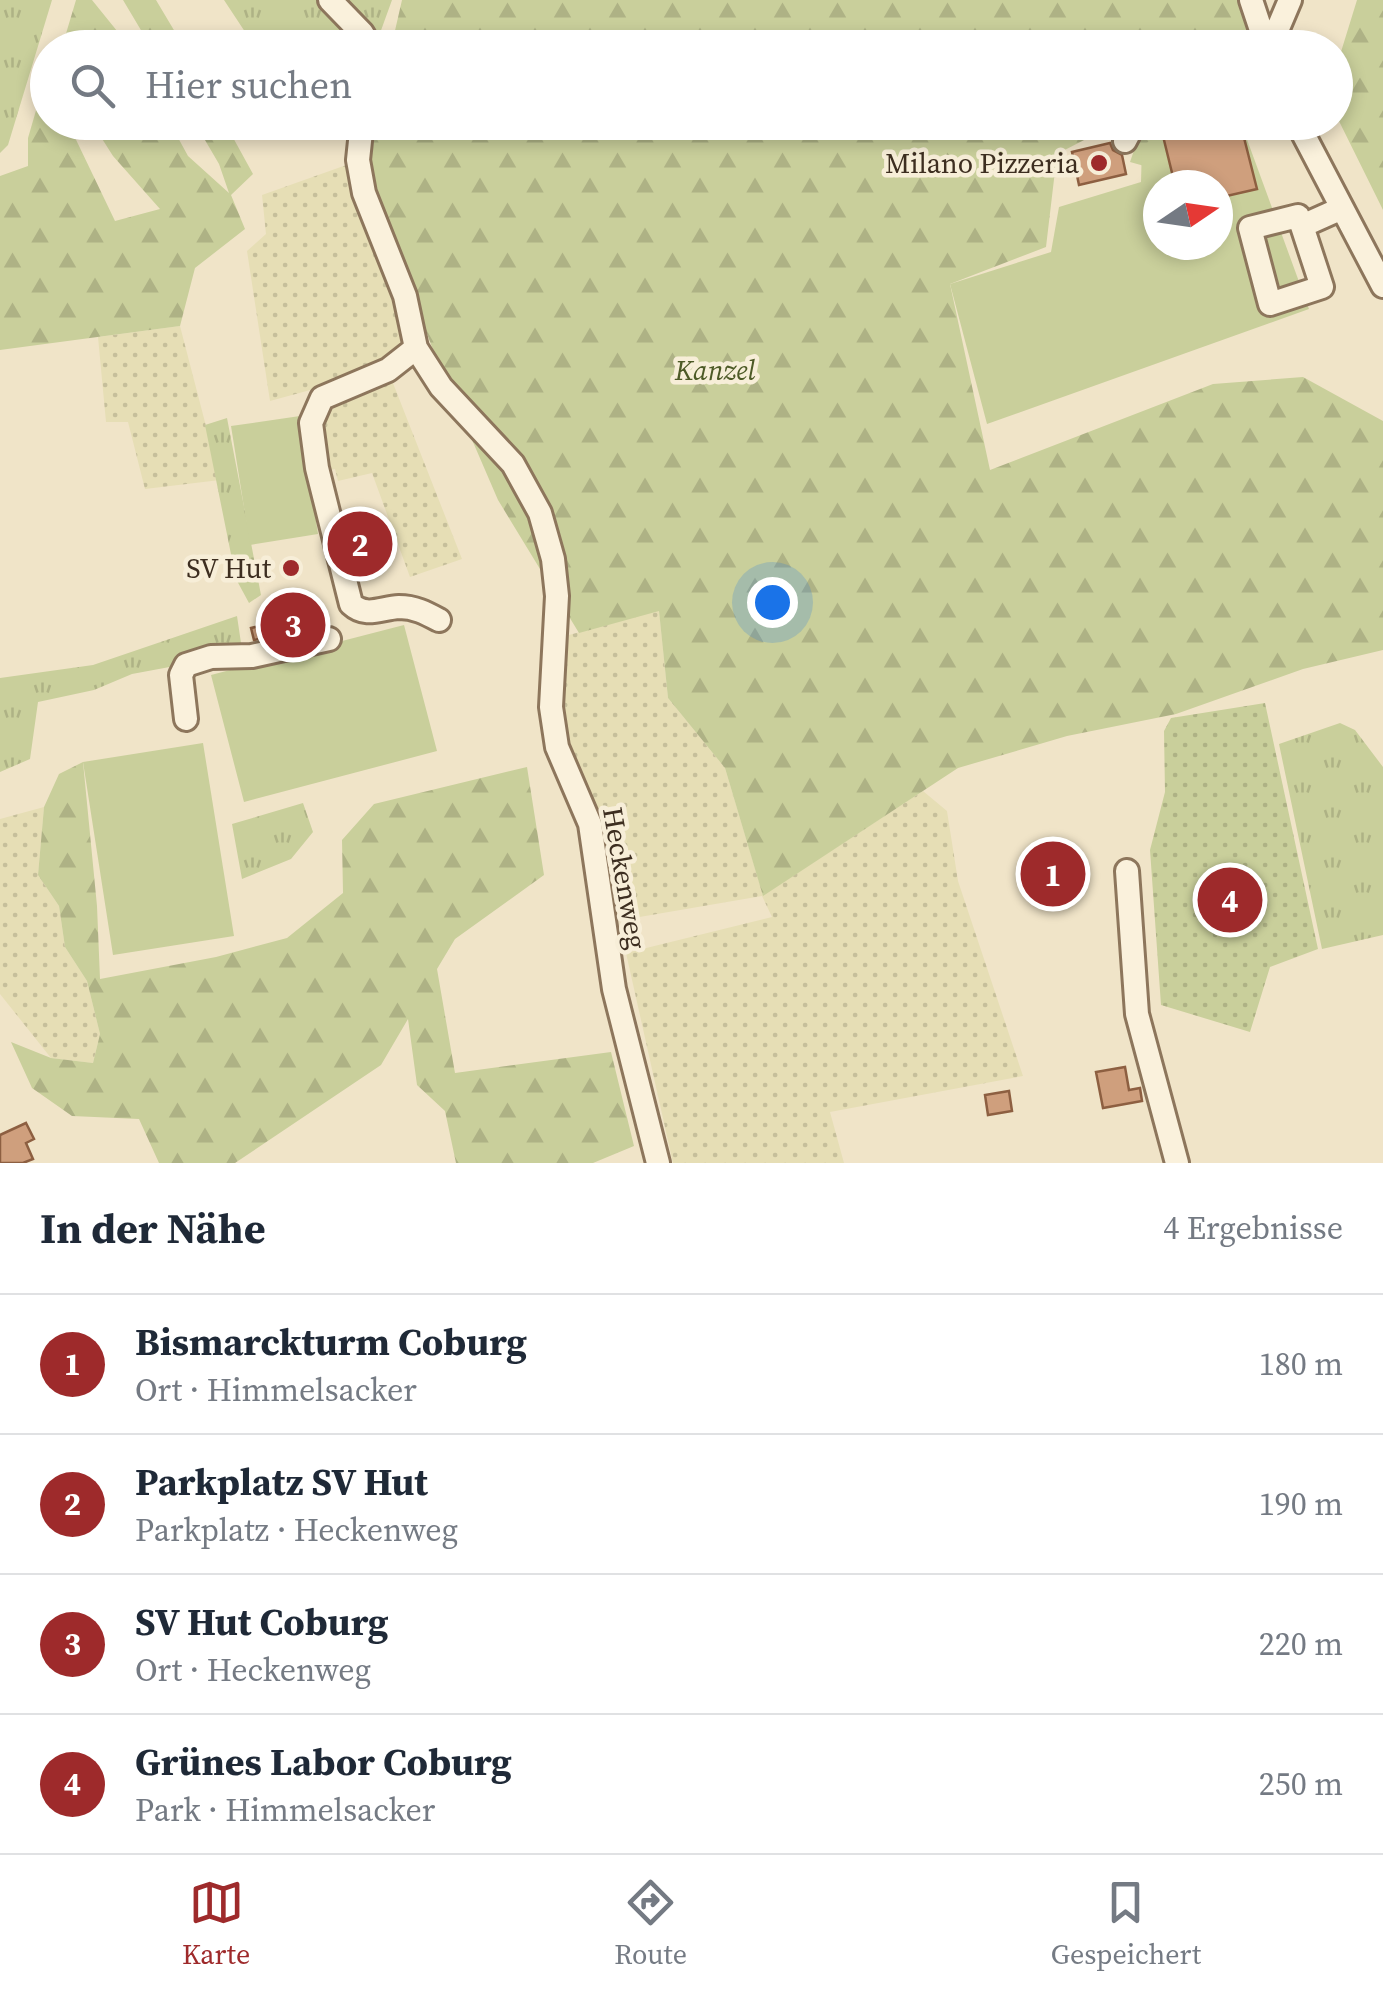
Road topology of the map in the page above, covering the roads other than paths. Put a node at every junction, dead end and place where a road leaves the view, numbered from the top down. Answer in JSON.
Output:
{"nodes":[{"id":1,"x":330,"y":0,"type":"edge"},
{"id":2,"x":1251,"y":0,"type":"edge"},
{"id":3,"x":1290,"y":0,"type":"edge"},
{"id":4,"x":359,"y":30,"type":"edge"},
{"id":5,"x":1259,"y":30,"type":"edge"},
{"id":6,"x":1277,"y":30,"type":"edge"},
{"id":7,"x":360,"y":140,"type":"edge"},
{"id":8,"x":1306,"y":140,"type":"edge"},
{"id":9,"x":1340,"y":209,"type":"junction"},
{"id":10,"x":1302,"y":226,"type":"dead end"},
{"id":11,"x":1383,"y":286,"type":"edge"},
{"id":12,"x":416,"y":348,"type":"junction"},
{"id":13,"x":439,"y":620,"type":"dead end"},
{"id":14,"x":329,"y":639,"type":"dead end"},
{"id":15,"x":186,"y":720,"type":"dead end"},
{"id":16,"x":1127,"y":871,"type":"dead end"},
{"id":17,"x":658,"y":1163,"type":"edge"},
{"id":18,"x":1177,"y":1163,"type":"edge"}],
"edges":[{"from":1,"to":4,"type":"street"},
{"from":2,"to":5,"type":"street"},
{"from":3,"to":6,"type":"street"},
{"from":7,"to":12,"type":"street","name":"Heckenweg"},
{"from":8,"to":9,"type":"street"},
{"from":9,"to":10,"type":"street"},
{"from":9,"to":11,"type":"street"},
{"from":12,"to":13,"type":"street"},
{"from":12,"to":17,"type":"street","name":"Heckenweg"},
{"from":14,"to":15,"type":"street"},
{"from":16,"to":18,"type":"street"}]}
